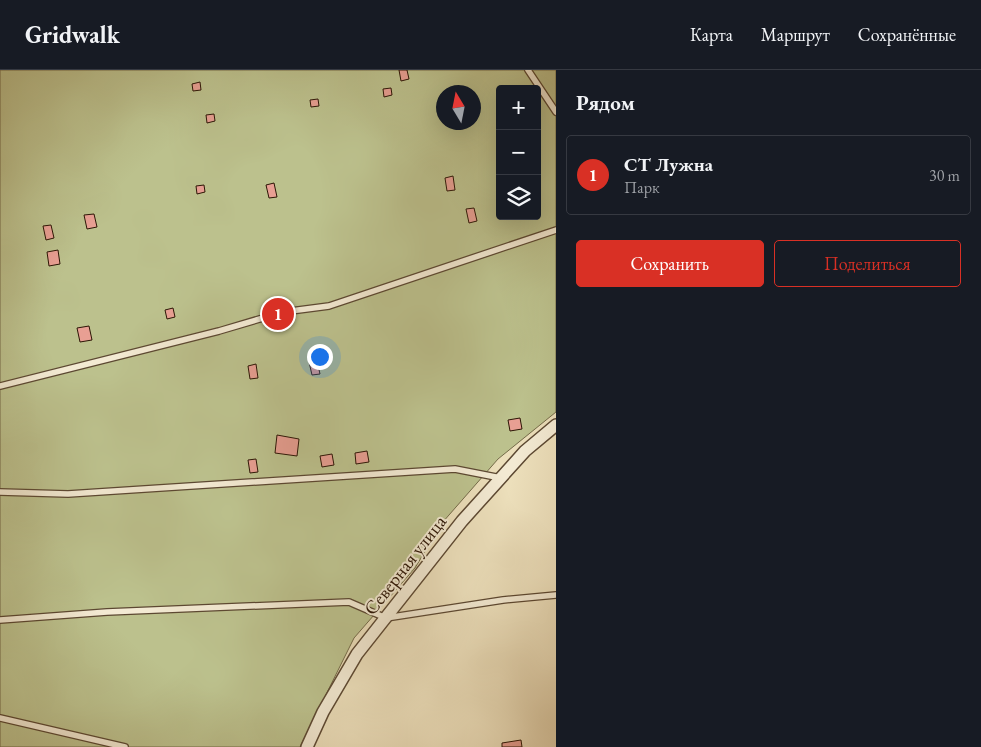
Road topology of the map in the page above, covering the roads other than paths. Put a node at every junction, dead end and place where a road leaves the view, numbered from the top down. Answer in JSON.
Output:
{"nodes":[{"id":1,"x":528,"y":70,"type":"edge"},
{"id":2,"x":556,"y":112,"type":"edge"},
{"id":3,"x":556,"y":230,"type":"edge"},
{"id":4,"x":0,"y":386,"type":"edge"},
{"id":5,"x":556,"y":425,"type":"edge"},
{"id":6,"x":501,"y":478,"type":"junction"},
{"id":7,"x":0,"y":492,"type":"edge"},
{"id":8,"x":556,"y":594,"type":"edge"},
{"id":9,"x":386,"y":618,"type":"junction"},
{"id":10,"x":0,"y":620,"type":"edge"},
{"id":11,"x":0,"y":718,"type":"edge"},
{"id":12,"x":124,"y":747,"type":"edge"},
{"id":13,"x":307,"y":747,"type":"edge"}],
"edges":[{"from":1,"to":2,"type":"lane"},
{"from":3,"to":4,"type":"lane"},
{"from":5,"to":6,"type":"street","name":"Северная улица"},
{"from":6,"to":7,"type":"lane"},
{"from":6,"to":9,"type":"street","name":"Северная улица"},
{"from":8,"to":9,"type":"lane"},
{"from":9,"to":10,"type":"lane"},
{"from":9,"to":13,"type":"street","name":"Северная улица"},
{"from":11,"to":12,"type":"lane"}]}
